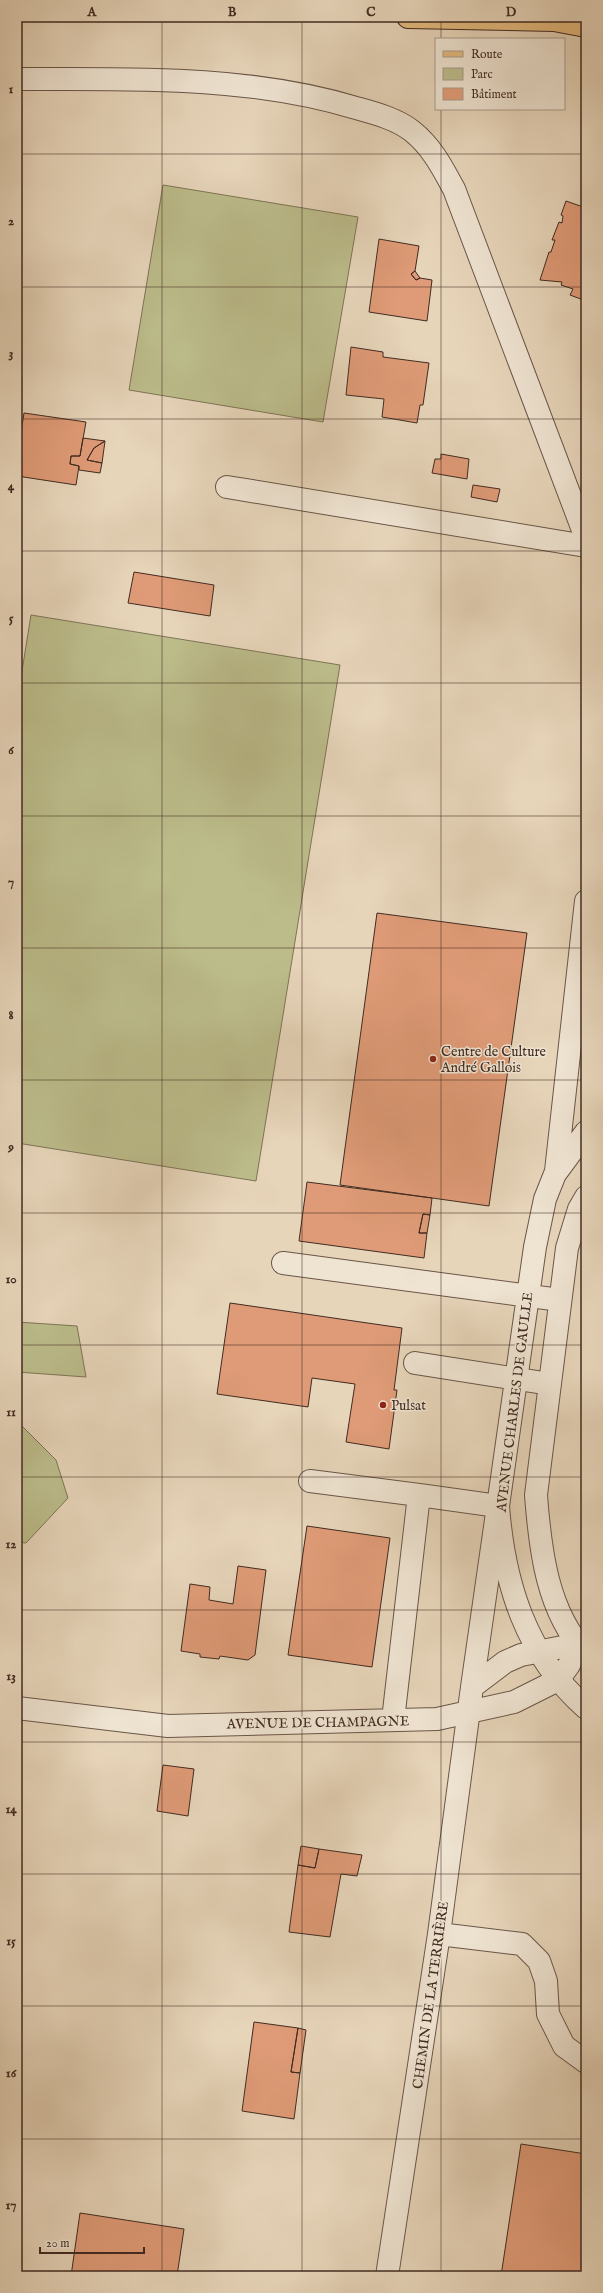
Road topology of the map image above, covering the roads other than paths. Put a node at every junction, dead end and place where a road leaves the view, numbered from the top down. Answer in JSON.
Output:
{"nodes":[{"id":1,"x":408,"y":17,"type":"edge"},
{"id":2,"x":580,"y":17,"type":"edge"},
{"id":3,"x":554,"y":20,"type":"junction"},
{"id":4,"x":586,"y":26,"type":"edge"},
{"id":5,"x":17,"y":79,"type":"edge"},
{"id":6,"x":227,"y":487,"type":"dead end"},
{"id":7,"x":578,"y":497,"type":"edge"},
{"id":8,"x":586,"y":538,"type":"edge"},
{"id":9,"x":586,"y":546,"type":"edge"},
{"id":10,"x":586,"y":901,"type":"edge"},
{"id":11,"x":586,"y":1132,"type":"edge"},
{"id":12,"x":556,"y":1174,"type":"junction"},
{"id":13,"x":586,"y":1197,"type":"edge"},
{"id":14,"x":283,"y":1263,"type":"dead end"},
{"id":15,"x":528,"y":1296,"type":"junction"},
{"id":16,"x":560,"y":1300,"type":"junction"},
{"id":17,"x":416,"y":1363,"type":"dead end"},
{"id":18,"x":516,"y":1379,"type":"junction"},
{"id":19,"x":550,"y":1384,"type":"junction"},
{"id":20,"x":310,"y":1481,"type":"dead end"},
{"id":21,"x":419,"y":1495,"type":"junction"},
{"id":22,"x":498,"y":1506,"type":"junction"},
{"id":23,"x":582,"y":1648,"type":"edge"},
{"id":24,"x":538,"y":1652,"type":"junction"},
{"id":25,"x":558,"y":1680,"type":"junction"},
{"id":26,"x":472,"y":1687,"type":"junction"},
{"id":27,"x":17,"y":1708,"type":"edge"},
{"id":28,"x":586,"y":1708,"type":"edge"},
{"id":29,"x":468,"y":1714,"type":"junction"},
{"id":30,"x":393,"y":1720,"type":"junction"},
{"id":31,"x":439,"y":1934,"type":"junction"},
{"id":32,"x":586,"y":2062,"type":"edge"},
{"id":33,"x":387,"y":2276,"type":"edge"}],
"edges":[{"from":1,"to":3,"type":"main road"},
{"from":2,"to":3,"type":"main road"},
{"from":3,"to":4,"type":"main road"},
{"from":5,"to":7,"type":"street"},
{"from":6,"to":9,"type":"street"},
{"from":7,"to":8,"type":"street"},
{"from":10,"to":12,"type":"street"},
{"from":11,"to":12,"type":"street","name":"AVENUE CHARLES DE GAULLE"},
{"from":12,"to":15,"type":"street","name":"AVENUE CHARLES DE GAULLE"},
{"from":13,"to":16,"type":"street"},
{"from":14,"to":15,"type":"street"},
{"from":15,"to":16,"type":"street"},
{"from":15,"to":18,"type":"street","name":"AVENUE CHARLES DE GAULLE"},
{"from":16,"to":19,"type":"street"},
{"from":17,"to":18,"type":"street"},
{"from":18,"to":19,"type":"street"},
{"from":18,"to":22,"type":"street","name":"AVENUE CHARLES DE GAULLE"},
{"from":19,"to":23,"type":"street"},
{"from":20,"to":21,"type":"street"},
{"from":21,"to":22,"type":"street"},
{"from":21,"to":30,"type":"street"},
{"from":22,"to":24,"type":"street","name":"AVENUE CHARLES DE GAULLE"},
{"from":22,"to":26,"type":"street","name":"CHEMIN DE LA TERRIÈRE"},
{"from":23,"to":24,"type":"street"},
{"from":23,"to":25,"type":"street"},
{"from":24,"to":25,"type":"street","name":"AVENUE CHARLES DE GAULLE"},
{"from":24,"to":26,"type":"street"},
{"from":25,"to":28,"type":"street","name":"AVENUE CHARLES DE GAULLE"},
{"from":25,"to":29,"type":"street","name":"AVENUE DE CHAMPAGNE"},
{"from":26,"to":29,"type":"street","name":"CHEMIN DE LA TERRIÈRE"},
{"from":27,"to":30,"type":"street","name":"AVENUE DE CHAMPAGNE"},
{"from":29,"to":30,"type":"street","name":"AVENUE DE CHAMPAGNE"},
{"from":29,"to":31,"type":"street","name":"CHEMIN DE LA TERRIÈRE"},
{"from":31,"to":32,"type":"street"},
{"from":31,"to":33,"type":"street","name":"CHEMIN DE LA TERRIÈRE"}]}
